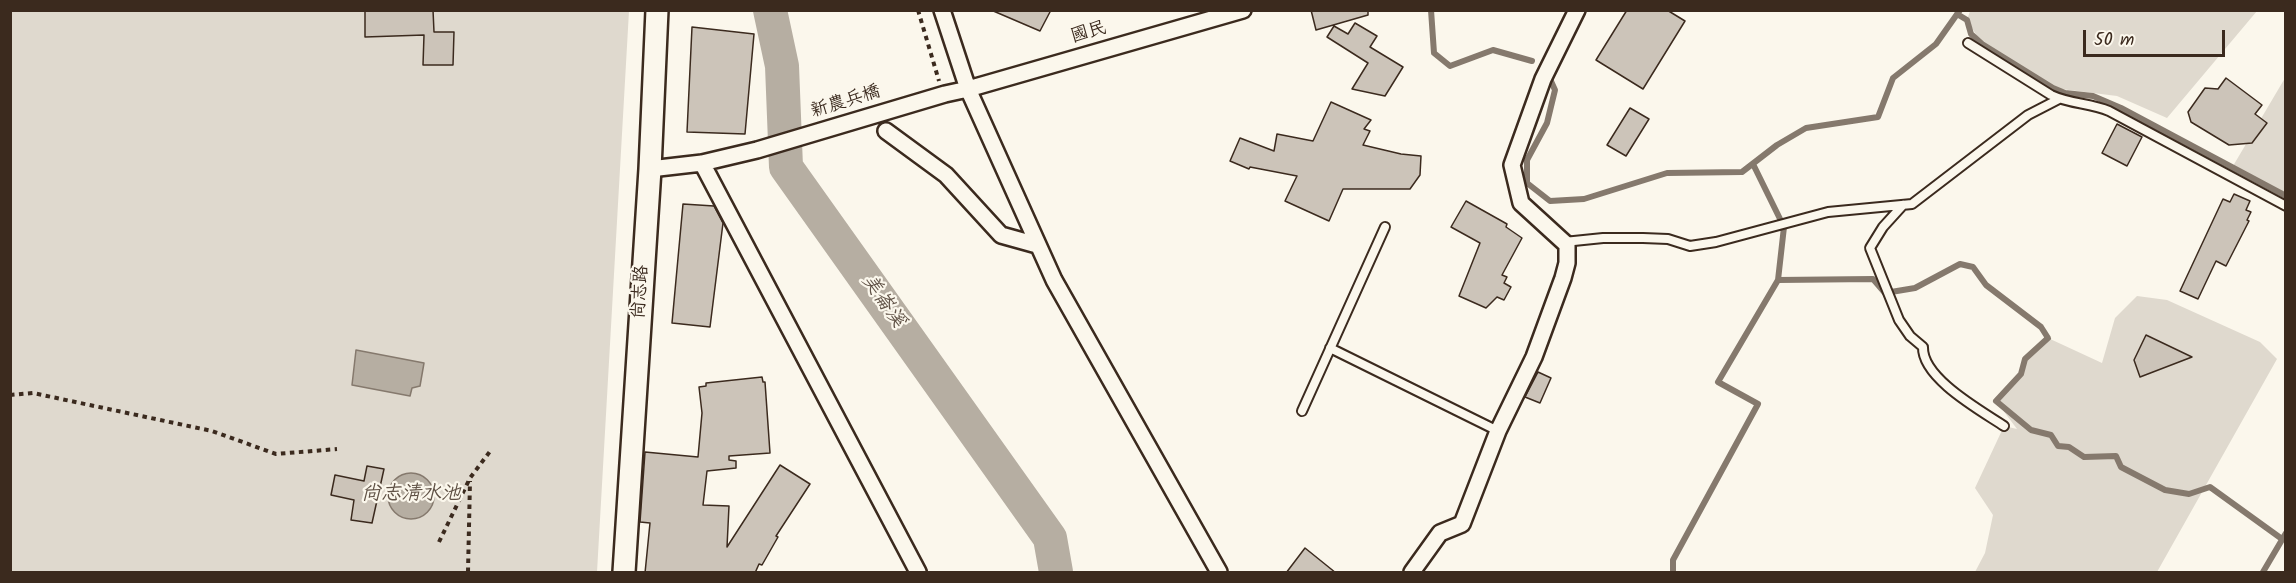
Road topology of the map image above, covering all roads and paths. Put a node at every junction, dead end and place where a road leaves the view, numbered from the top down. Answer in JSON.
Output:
{"nodes":[{"id":1,"x":657,"y":10,"type":"edge"},
{"id":2,"x":918,"y":10,"type":"edge"},
{"id":3,"x":942,"y":10,"type":"edge"},
{"id":4,"x":1243,"y":10,"type":"edge"},
{"id":5,"x":1577,"y":10,"type":"edge"},
{"id":6,"x":1968,"y":44,"type":"dead end"},
{"id":7,"x":968,"y":89,"type":"junction"},
{"id":8,"x":945,"y":94,"type":"joint"},
{"id":9,"x":2059,"y":99,"type":"junction"},
{"id":10,"x":886,"y":131,"type":"dead end"},
{"id":11,"x":702,"y":164,"type":"junction"},
{"id":12,"x":650,"y":169,"type":"junction"},
{"id":13,"x":1904,"y":205,"type":"junction"},
{"id":14,"x":2286,"y":206,"type":"edge"},
{"id":15,"x":1385,"y":227,"type":"dead end"},
{"id":16,"x":1564,"y":243,"type":"junction"},
{"id":17,"x":1037,"y":245,"type":"junction"},
{"id":18,"x":1330,"y":348,"type":"junction"},
{"id":19,"x":10,"y":395,"type":"edge"},
{"id":20,"x":1302,"y":411,"type":"dead end"},
{"id":21,"x":2004,"y":426,"type":"dead end"},
{"id":22,"x":1498,"y":431,"type":"junction"},
{"id":23,"x":338,"y":449,"type":"dead end"},
{"id":24,"x":491,"y":450,"type":"dead end"},
{"id":25,"x":470,"y":478,"type":"junction"},
{"id":26,"x":439,"y":542,"type":"dead end"},
{"id":27,"x":468,"y":573,"type":"edge"},
{"id":28,"x":624,"y":573,"type":"edge"},
{"id":29,"x":918,"y":573,"type":"edge"},
{"id":30,"x":1219,"y":573,"type":"edge"},
{"id":31,"x":1412,"y":573,"type":"edge"}],
"edges":[{"from":1,"to":12,"type":"street","name":"尚志路"},
{"from":2,"to":7,"type":"path"},
{"from":3,"to":7,"type":"street"},
{"from":4,"to":7,"type":"street","name":"國民"},
{"from":5,"to":16,"type":"street"},
{"from":6,"to":9,"type":"lane"},
{"from":7,"to":8,"type":"street","name":"國民"},
{"from":7,"to":17,"type":"street"},
{"from":8,"to":11,"type":"street","name":"新農兵橋"},
{"from":9,"to":13,"type":"lane"},
{"from":9,"to":14,"type":"lane"},
{"from":10,"to":17,"type":"street"},
{"from":11,"to":12,"type":"street","name":"新農兵橋"},
{"from":11,"to":29,"type":"street"},
{"from":12,"to":28,"type":"street","name":"尚志路"},
{"from":13,"to":16,"type":"lane"},
{"from":13,"to":21,"type":"lane"},
{"from":15,"to":18,"type":"lane"},
{"from":16,"to":22,"type":"street"},
{"from":17,"to":30,"type":"street"},
{"from":18,"to":20,"type":"lane"},
{"from":18,"to":22,"type":"lane"},
{"from":19,"to":23,"type":"path"},
{"from":22,"to":31,"type":"street"},
{"from":24,"to":25,"type":"path"},
{"from":25,"to":26,"type":"path"},
{"from":25,"to":27,"type":"path"}]}
